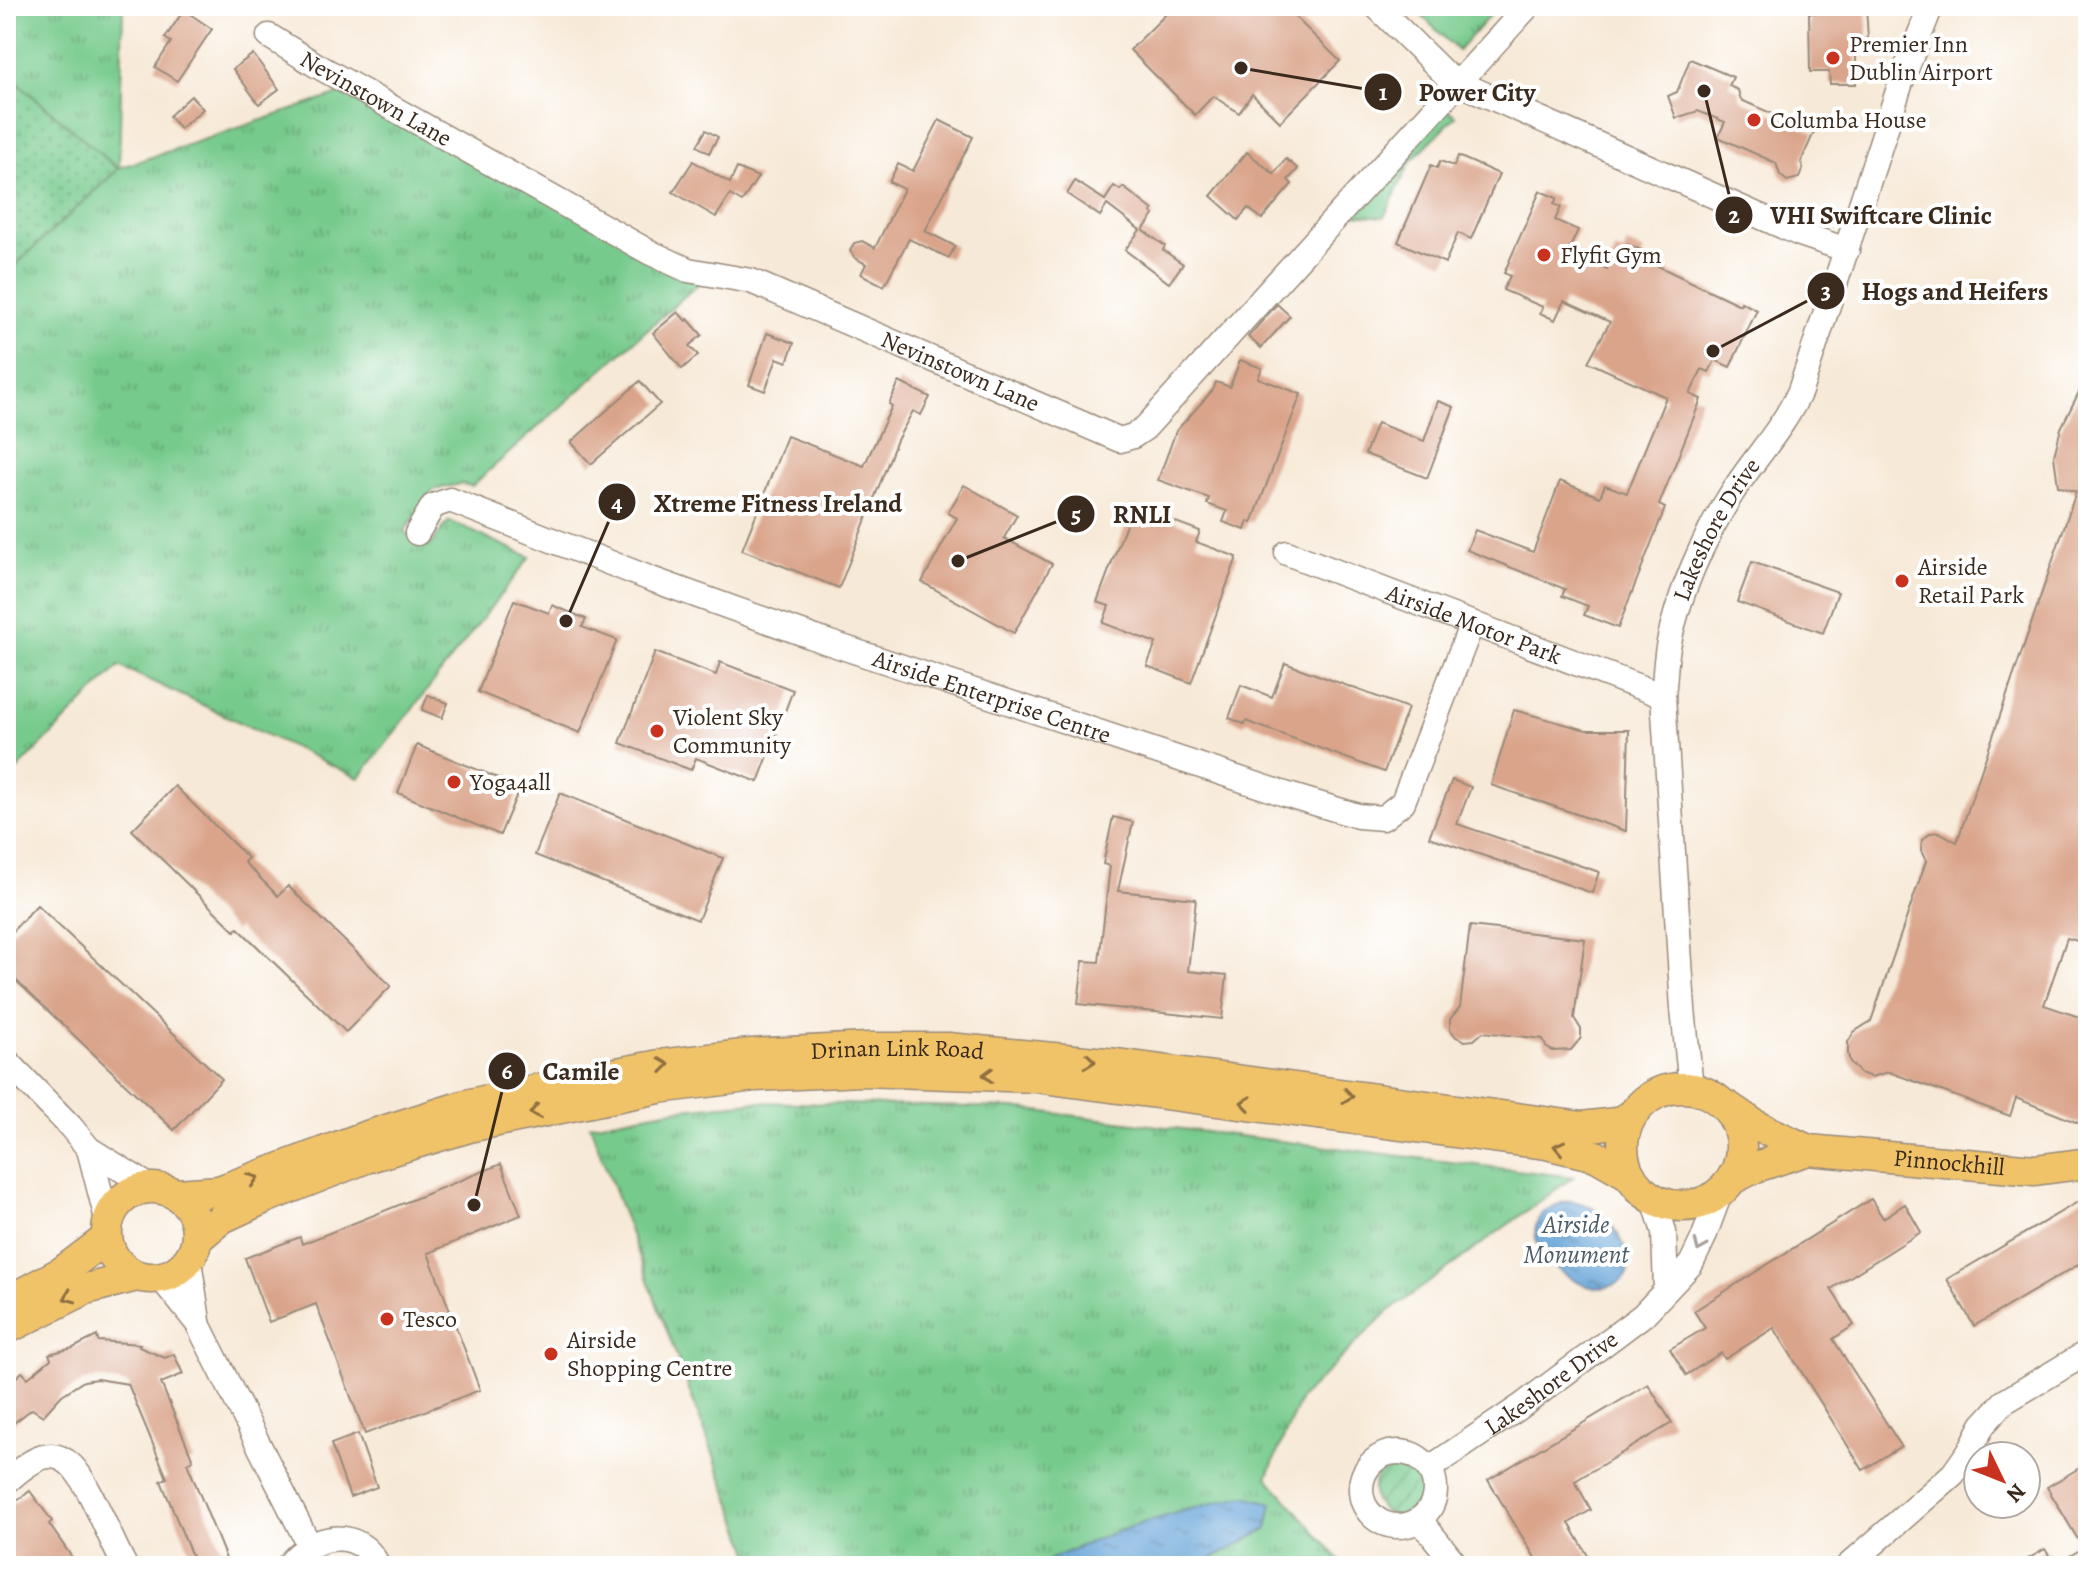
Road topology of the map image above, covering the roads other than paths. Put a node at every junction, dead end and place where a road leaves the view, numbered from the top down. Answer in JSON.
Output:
{"nodes":[{"id":1,"x":1376,"y":6,"type":"edge"},
{"id":2,"x":1528,"y":6,"type":"edge"},
{"id":3,"x":1931,"y":6,"type":"edge"},
{"id":4,"x":269,"y":36,"type":"dead end"},
{"id":5,"x":1459,"y":83,"type":"junction"},
{"id":6,"x":1847,"y":250,"type":"junction"},
{"id":7,"x":417,"y":533,"type":"dead end"},
{"id":8,"x":1287,"y":553,"type":"dead end"},
{"id":9,"x":1472,"y":623,"type":"junction"},
{"id":10,"x":1663,"y":696,"type":"junction"},
{"id":11,"x":6,"y":1060,"type":"edge"},
{"id":12,"x":1691,"y":1088,"type":"junction"},
{"id":13,"x":1727,"y":1106,"type":"junction"},
{"id":14,"x":1631,"y":1116,"type":"junction"},
{"id":15,"x":89,"y":1149,"type":"junction"},
{"id":16,"x":1808,"y":1150,"type":"junction"},
{"id":17,"x":2088,"y":1163,"type":"edge"},
{"id":18,"x":1631,"y":1176,"type":"junction"},
{"id":19,"x":1726,"y":1186,"type":"junction"},
{"id":20,"x":163,"y":1191,"type":"junction"},
{"id":21,"x":1654,"y":1199,"type":"junction"},
{"id":22,"x":107,"y":1231,"type":"junction"},
{"id":23,"x":193,"y":1249,"type":"junction"},
{"id":24,"x":149,"y":1277,"type":"junction"},
{"id":25,"x":1666,"y":1290,"type":"junction"},
{"id":26,"x":6,"y":1302,"type":"edge"},
{"id":27,"x":198,"y":1324,"type":"junction"},
{"id":28,"x":6,"y":1329,"type":"edge"},
{"id":29,"x":2088,"y":1352,"type":"edge"},
{"id":30,"x":1430,"y":1468,"type":"junction"},
{"id":31,"x":6,"y":1482,"type":"edge"},
{"id":32,"x":1420,"y":1520,"type":"junction"},
{"id":33,"x":309,"y":1545,"type":"junction"},
{"id":34,"x":125,"y":1566,"type":"edge"},
{"id":35,"x":288,"y":1566,"type":"edge"},
{"id":36,"x":378,"y":1566,"type":"edge"},
{"id":37,"x":1457,"y":1566,"type":"edge"},
{"id":38,"x":1848,"y":1566,"type":"edge"}],
"edges":[{"from":1,"to":5,"type":"street"},
{"from":2,"to":5,"type":"street","name":"Nevinstown Lane"},
{"from":3,"to":6,"type":"street","name":"Lakeshore Drive"},
{"from":4,"to":5,"type":"street","name":"Nevinstown Lane"},
{"from":5,"to":6,"type":"street"},
{"from":6,"to":10,"type":"street","name":"Lakeshore Drive"},
{"from":7,"to":9,"type":"street","name":"Airside Enterprise Centre"},
{"from":8,"to":9,"type":"street","name":"Airside Motor Park"},
{"from":9,"to":10,"type":"street","name":"Airside Motor Park"},
{"from":10,"to":12,"type":"street","name":"Lakeshore Drive"},
{"from":11,"to":15,"type":"street"},
{"from":12,"to":13,"type":"main road"},
{"from":12,"to":14,"type":"main road"},
{"from":13,"to":16,"type":"main road","name":"Pinnockhill"},
{"from":13,"to":19,"type":"main road"},
{"from":14,"to":18,"type":"main road"},
{"from":20,"to":14,"type":"main road","name":"Drinan Link Road","one_way":true},
{"from":15,"to":20,"type":"street"},
{"from":15,"to":22,"type":"street"},
{"from":16,"to":17,"type":"main road","name":"Pinnockhill"},
{"from":16,"to":19,"type":"main road","name":"Pinnockhill"},
{"from":18,"to":21,"type":"main road"},
{"from":18,"to":23,"type":"main road","name":"Drinan Link Road","one_way":true},
{"from":19,"to":21,"type":"main road"},
{"from":19,"to":25,"type":"street","name":"Lakeshore Drive","one_way":true},
{"from":20,"to":22,"type":"main road"},
{"from":20,"to":23,"type":"main road"},
{"from":21,"to":25,"type":"street"},
{"from":22,"to":24,"type":"main road"},
{"from":22,"to":26,"type":"main road"},
{"from":23,"to":24,"type":"main road"},
{"from":23,"to":27,"type":"street"},
{"from":24,"to":27,"type":"street"},
{"from":24,"to":28,"type":"main road","one_way":true},
{"from":25,"to":30,"type":"street","name":"Lakeshore Drive"},
{"from":27,"to":33,"type":"street"},
{"from":29,"to":38,"type":"street"},
{"from":30,"to":32,"type":"street"},
{"from":30,"to":32,"type":"street"},
{"from":31,"to":34,"type":"street"},
{"from":32,"to":37,"type":"street"},
{"from":33,"to":35,"type":"street"},
{"from":33,"to":36,"type":"street"}]}
